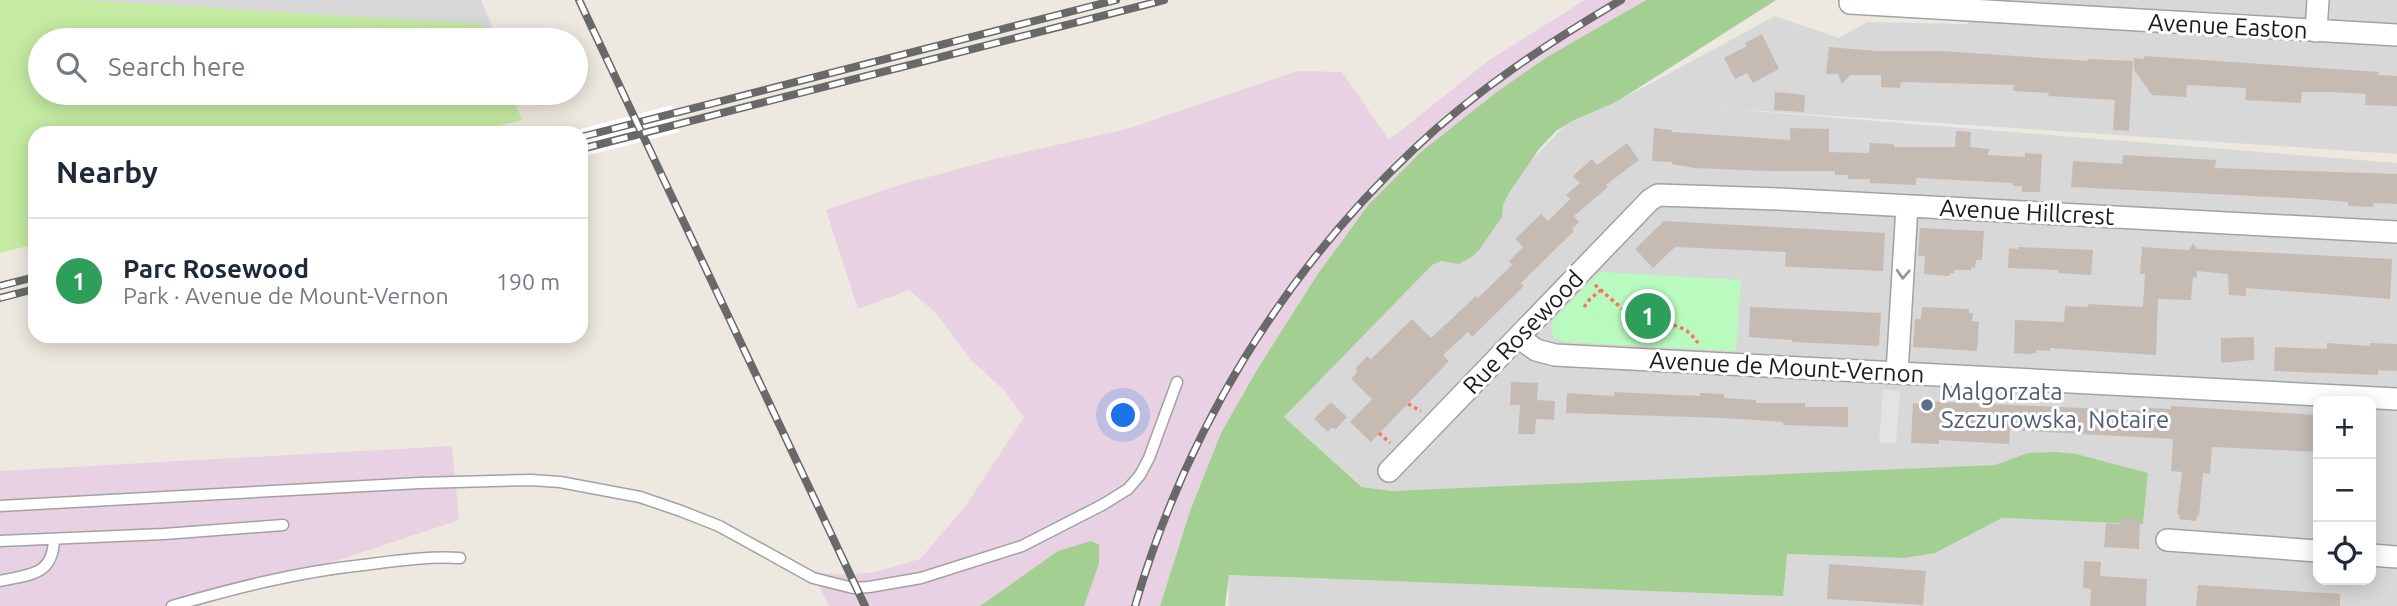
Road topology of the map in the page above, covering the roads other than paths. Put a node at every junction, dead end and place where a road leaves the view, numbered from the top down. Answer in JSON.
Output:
{"nodes":[{"id":1,"x":2318,"y":0,"type":"edge"},
{"id":2,"x":1850,"y":3,"type":"dead end"},
{"id":3,"x":2316,"y":31,"type":"junction"},
{"id":4,"x":2397,"y":36,"type":"edge"},
{"id":5,"x":1658,"y":195,"type":"joint"},
{"id":6,"x":1907,"y":206,"type":"junction"},
{"id":7,"x":2397,"y":232,"type":"edge"},
{"id":8,"x":1518,"y":337,"type":"junction"},
{"id":9,"x":1897,"y":373,"type":"junction"},
{"id":10,"x":1177,"y":382,"type":"dead end"},
{"id":11,"x":2397,"y":399,"type":"edge"},
{"id":12,"x":1389,"y":471,"type":"dead end"},
{"id":13,"x":0,"y":506,"type":"edge"},
{"id":14,"x":283,"y":525,"type":"dead end"},
{"id":15,"x":54,"y":539,"type":"junction"},
{"id":16,"x":2167,"y":540,"type":"dead end"},
{"id":17,"x":0,"y":541,"type":"edge"},
{"id":18,"x":2313,"y":551,"type":"edge"},
{"id":19,"x":2376,"y":555,"type":"edge"},
{"id":20,"x":2397,"y":557,"type":"edge"},
{"id":21,"x":460,"y":558,"type":"dead end"},
{"id":22,"x":0,"y":581,"type":"edge"},
{"id":23,"x":172,"y":606,"type":"edge"}],
"edges":[{"from":1,"to":3,"type":"street"},
{"from":2,"to":3,"type":"street","name":"Avenue Easton"},
{"from":3,"to":4,"type":"street","name":"Avenue Easton"},
{"from":5,"to":6,"type":"street","name":"Avenue Hillcrest"},
{"from":5,"to":8,"type":"street","name":"Rue Rosewood"},
{"from":6,"to":7,"type":"street","name":"Avenue Hillcrest"},
{"from":6,"to":9,"type":"street","one_way":true},
{"from":8,"to":9,"type":"street","name":"Avenue de Mount-Vernon"},
{"from":8,"to":12,"type":"street","name":"Rue Rosewood"},
{"from":9,"to":11,"type":"street","name":"Avenue de Mount-Vernon"},
{"from":10,"to":13,"type":"lane"},
{"from":14,"to":15,"type":"lane"},
{"from":15,"to":17,"type":"lane"},
{"from":15,"to":22,"type":"lane"},
{"from":16,"to":18,"type":"street"},
{"from":19,"to":20,"type":"street"},
{"from":21,"to":23,"type":"lane"}]}
